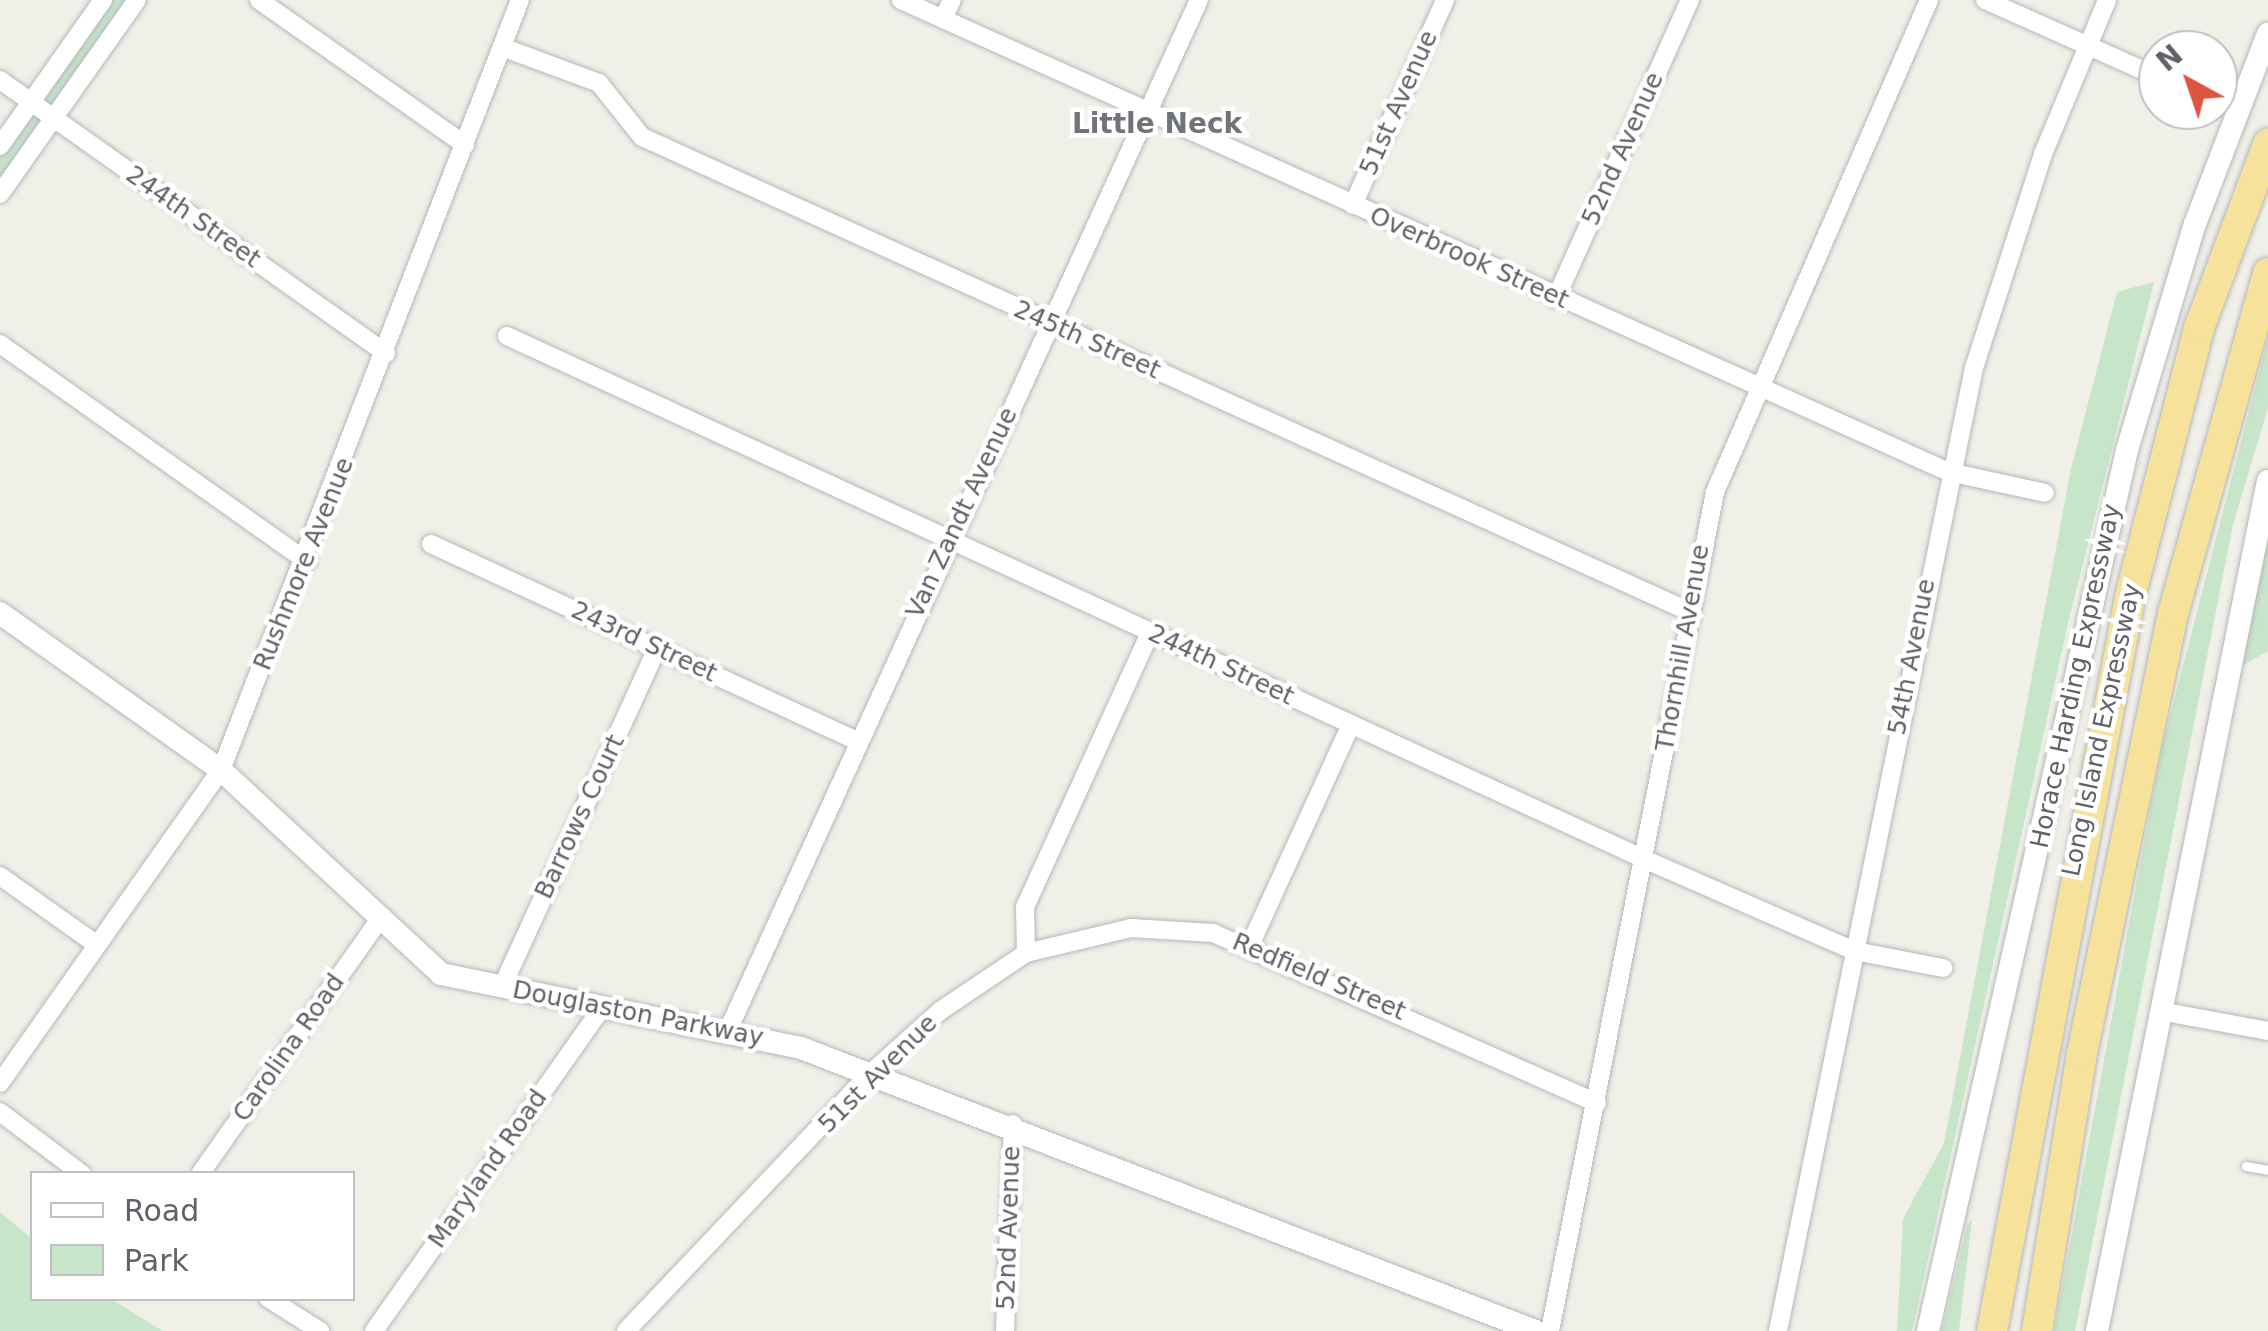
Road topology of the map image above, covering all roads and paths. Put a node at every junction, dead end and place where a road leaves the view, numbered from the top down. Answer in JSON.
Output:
{"nodes":[{"id":1,"x":103,"y":0,"type":"edge"},
{"id":2,"x":138,"y":0,"type":"edge"},
{"id":3,"x":259,"y":0,"type":"edge"},
{"id":4,"x":520,"y":0,"type":"edge"},
{"id":5,"x":900,"y":0,"type":"edge"},
{"id":6,"x":952,"y":0,"type":"edge"},
{"id":7,"x":1198,"y":0,"type":"edge"},
{"id":8,"x":1445,"y":0,"type":"edge"},
{"id":9,"x":1690,"y":0,"type":"edge"},
{"id":10,"x":1930,"y":0,"type":"edge"},
{"id":11,"x":1985,"y":0,"type":"edge"},
{"id":12,"x":2108,"y":0,"type":"edge"},
{"id":13,"x":943,"y":20,"type":"junction"},
{"id":14,"x":2268,"y":34,"type":"edge"},
{"id":15,"x":2086,"y":46,"type":"junction"},
{"id":16,"x":502,"y":47,"type":"junction"},
{"id":17,"x":2138,"y":68,"type":"edge"},
{"id":18,"x":0,"y":80,"type":"edge"},
{"id":19,"x":30,"y":102,"type":"junction"},
{"id":20,"x":1148,"y":112,"type":"junction"},
{"id":21,"x":53,"y":119,"type":"junction"},
{"id":22,"x":2268,"y":144,"type":"edge"},
{"id":23,"x":465,"y":145,"type":"junction"},
{"id":24,"x":0,"y":146,"type":"edge"},
{"id":25,"x":0,"y":194,"type":"edge"},
{"id":26,"x":1352,"y":205,"type":"junction"},
{"id":27,"x":2268,"y":273,"type":"edge"},
{"id":28,"x":1556,"y":298,"type":"junction"},
{"id":29,"x":1052,"y":324,"type":"junction"},
{"id":30,"x":507,"y":336,"type":"dead end"},
{"id":31,"x":0,"y":344,"type":"edge"},
{"id":32,"x":386,"y":353,"type":"junction"},
{"id":33,"x":1756,"y":388,"type":"junction"},
{"id":34,"x":1949,"y":472,"type":"junction"},
{"id":35,"x":2268,"y":481,"type":"edge"},
{"id":36,"x":2045,"y":493,"type":"dead end"},
{"id":37,"x":948,"y":540,"type":"junction"},
{"id":38,"x":431,"y":544,"type":"dead end"},
{"id":39,"x":307,"y":561,"type":"junction"},
{"id":40,"x":1690,"y":612,"type":"junction"},
{"id":41,"x":0,"y":613,"type":"edge"},
{"id":42,"x":1150,"y":632,"type":"junction"},
{"id":43,"x":657,"y":648,"type":"junction"},
{"id":44,"x":1351,"y":725,"type":"junction"},
{"id":45,"x":856,"y":740,"type":"junction"},
{"id":46,"x":221,"y":770,"type":"junction"},
{"id":47,"x":1644,"y":859,"type":"junction"},
{"id":48,"x":0,"y":876,"type":"edge"},
{"id":49,"x":378,"y":922,"type":"junction"},
{"id":50,"x":1252,"y":943,"type":"junction"},
{"id":51,"x":97,"y":945,"type":"junction"},
{"id":52,"x":1855,"y":951,"type":"junction"},
{"id":53,"x":1026,"y":953,"type":"junction"},
{"id":54,"x":1943,"y":968,"type":"dead end"},
{"id":55,"x":502,"y":986,"type":"junction"},
{"id":56,"x":603,"y":1006,"type":"junction"},
{"id":57,"x":2160,"y":1011,"type":"junction"},
{"id":58,"x":728,"y":1028,"type":"junction"},
{"id":59,"x":2268,"y":1030,"type":"edge"},
{"id":60,"x":871,"y":1073,"type":"junction"},
{"id":61,"x":0,"y":1083,"type":"edge"},
{"id":62,"x":1597,"y":1103,"type":"junction"},
{"id":63,"x":0,"y":1112,"type":"edge"},
{"id":64,"x":1014,"y":1124,"type":"junction"},
{"id":65,"x":2246,"y":1166,"type":"dead end"},
{"id":66,"x":2268,"y":1170,"type":"edge"},
{"id":67,"x":78,"y":1171,"type":"edge"},
{"id":68,"x":202,"y":1171,"type":"edge"},
{"id":69,"x":273,"y":1301,"type":"edge"},
{"id":70,"x":320,"y":1331,"type":"edge"},
{"id":71,"x":374,"y":1331,"type":"edge"},
{"id":72,"x":626,"y":1331,"type":"edge"},
{"id":73,"x":1006,"y":1331,"type":"edge"},
{"id":74,"x":1535,"y":1331,"type":"edge"},
{"id":75,"x":1550,"y":1331,"type":"edge"},
{"id":76,"x":1778,"y":1331,"type":"edge"},
{"id":77,"x":1928,"y":1331,"type":"edge"},
{"id":78,"x":1992,"y":1331,"type":"edge"},
{"id":79,"x":2037,"y":1331,"type":"edge"},
{"id":80,"x":2096,"y":1331,"type":"edge"}],
"edges":[{"from":1,"to":19,"type":"street"},
{"from":2,"to":21,"type":"street"},
{"from":3,"to":23,"type":"street"},
{"from":4,"to":16,"type":"street","name":"Rushmore Avenue"},
{"from":5,"to":13,"type":"street","name":"Overbrook Street"},
{"from":6,"to":13,"type":"street"},
{"from":7,"to":20,"type":"street","name":"Van Zandt Avenue"},
{"from":8,"to":26,"type":"street","name":"51st Avenue"},
{"from":9,"to":28,"type":"street","name":"52nd Avenue"},
{"from":10,"to":33,"type":"street","name":"Thornhill Avenue"},
{"from":11,"to":15,"type":"street"},
{"from":12,"to":15,"type":"street","name":"54th Avenue"},
{"from":13,"to":20,"type":"street","name":"Overbrook Street"},
{"from":14,"to":77,"type":"main road","name":"Horace Harding Expressway"},
{"from":15,"to":17,"type":"street"},
{"from":15,"to":34,"type":"street","name":"54th Avenue"},
{"from":16,"to":23,"type":"street","name":"Rushmore Avenue"},
{"from":16,"to":29,"type":"street","name":"245th Street"},
{"from":18,"to":19,"type":"street","name":"244th Street"},
{"from":19,"to":21,"type":"street","name":"244th Street"},
{"from":19,"to":24,"type":"street"},
{"from":20,"to":26,"type":"street","name":"Overbrook Street"},
{"from":20,"to":29,"type":"street","name":"Van Zandt Avenue"},
{"from":21,"to":25,"type":"street"},
{"from":21,"to":32,"type":"street","name":"244th Street"},
{"from":22,"to":78,"type":"highway","name":"Long Island Expressway"},
{"from":23,"to":32,"type":"street","name":"Rushmore Avenue"},
{"from":26,"to":28,"type":"street","name":"Overbrook Street"},
{"from":27,"to":79,"type":"highway","name":"Long Island Expressway"},
{"from":28,"to":33,"type":"street","name":"Overbrook Street"},
{"from":29,"to":37,"type":"street","name":"Van Zandt Avenue"},
{"from":29,"to":40,"type":"street","name":"245th Street"},
{"from":30,"to":37,"type":"street","name":"244th Street"},
{"from":31,"to":39,"type":"street"},
{"from":32,"to":39,"type":"street","name":"Rushmore Avenue"},
{"from":33,"to":34,"type":"street","name":"Overbrook Street"},
{"from":33,"to":40,"type":"street","name":"Thornhill Avenue"},
{"from":34,"to":36,"type":"street","name":"Overbrook Street"},
{"from":34,"to":52,"type":"street","name":"54th Avenue"},
{"from":35,"to":57,"type":"main road"},
{"from":37,"to":42,"type":"street","name":"244th Street"},
{"from":37,"to":45,"type":"street","name":"Van Zandt Avenue"},
{"from":38,"to":43,"type":"street","name":"243rd Street"},
{"from":39,"to":46,"type":"street","name":"Rushmore Avenue"},
{"from":40,"to":47,"type":"street","name":"Thornhill Avenue"},
{"from":41,"to":46,"type":"main road","name":"Douglaston Parkway"},
{"from":42,"to":44,"type":"street","name":"244th Street"},
{"from":42,"to":53,"type":"street"},
{"from":43,"to":45,"type":"street","name":"243rd Street"},
{"from":43,"to":55,"type":"street","name":"Barrows Court"},
{"from":44,"to":47,"type":"street","name":"244th Street"},
{"from":44,"to":50,"type":"street"},
{"from":45,"to":58,"type":"street","name":"Van Zandt Avenue"},
{"from":46,"to":49,"type":"main road","name":"Douglaston Parkway"},
{"from":46,"to":51,"type":"street","name":"Rushmore Avenue"},
{"from":47,"to":52,"type":"street","name":"244th Street"},
{"from":47,"to":62,"type":"street","name":"Thornhill Avenue"},
{"from":48,"to":51,"type":"street"},
{"from":49,"to":55,"type":"main road","name":"Douglaston Parkway"},
{"from":49,"to":68,"type":"street","name":"Carolina Road"},
{"from":50,"to":53,"type":"street","name":"Redfield Street"},
{"from":50,"to":62,"type":"street","name":"Redfield Street"},
{"from":51,"to":61,"type":"street","name":"Rushmore Avenue"},
{"from":52,"to":54,"type":"street","name":"244th Street"},
{"from":52,"to":76,"type":"street","name":"54th Avenue"},
{"from":53,"to":60,"type":"street","name":"51st Avenue"},
{"from":55,"to":56,"type":"main road","name":"Douglaston Parkway"},
{"from":56,"to":58,"type":"main road","name":"Douglaston Parkway"},
{"from":56,"to":71,"type":"street","name":"Maryland Road"},
{"from":57,"to":59,"type":"street"},
{"from":57,"to":80,"type":"main road"},
{"from":58,"to":60,"type":"main road","name":"Douglaston Parkway"},
{"from":60,"to":64,"type":"main road","name":"Douglaston Parkway"},
{"from":60,"to":72,"type":"street","name":"51st Avenue"},
{"from":62,"to":75,"type":"street","name":"Thornhill Avenue"},
{"from":63,"to":67,"type":"street"},
{"from":64,"to":73,"type":"street","name":"52nd Avenue"},
{"from":64,"to":74,"type":"main road","name":"Douglaston Parkway"},
{"from":65,"to":66,"type":"lane"},
{"from":69,"to":70,"type":"street"}]}
